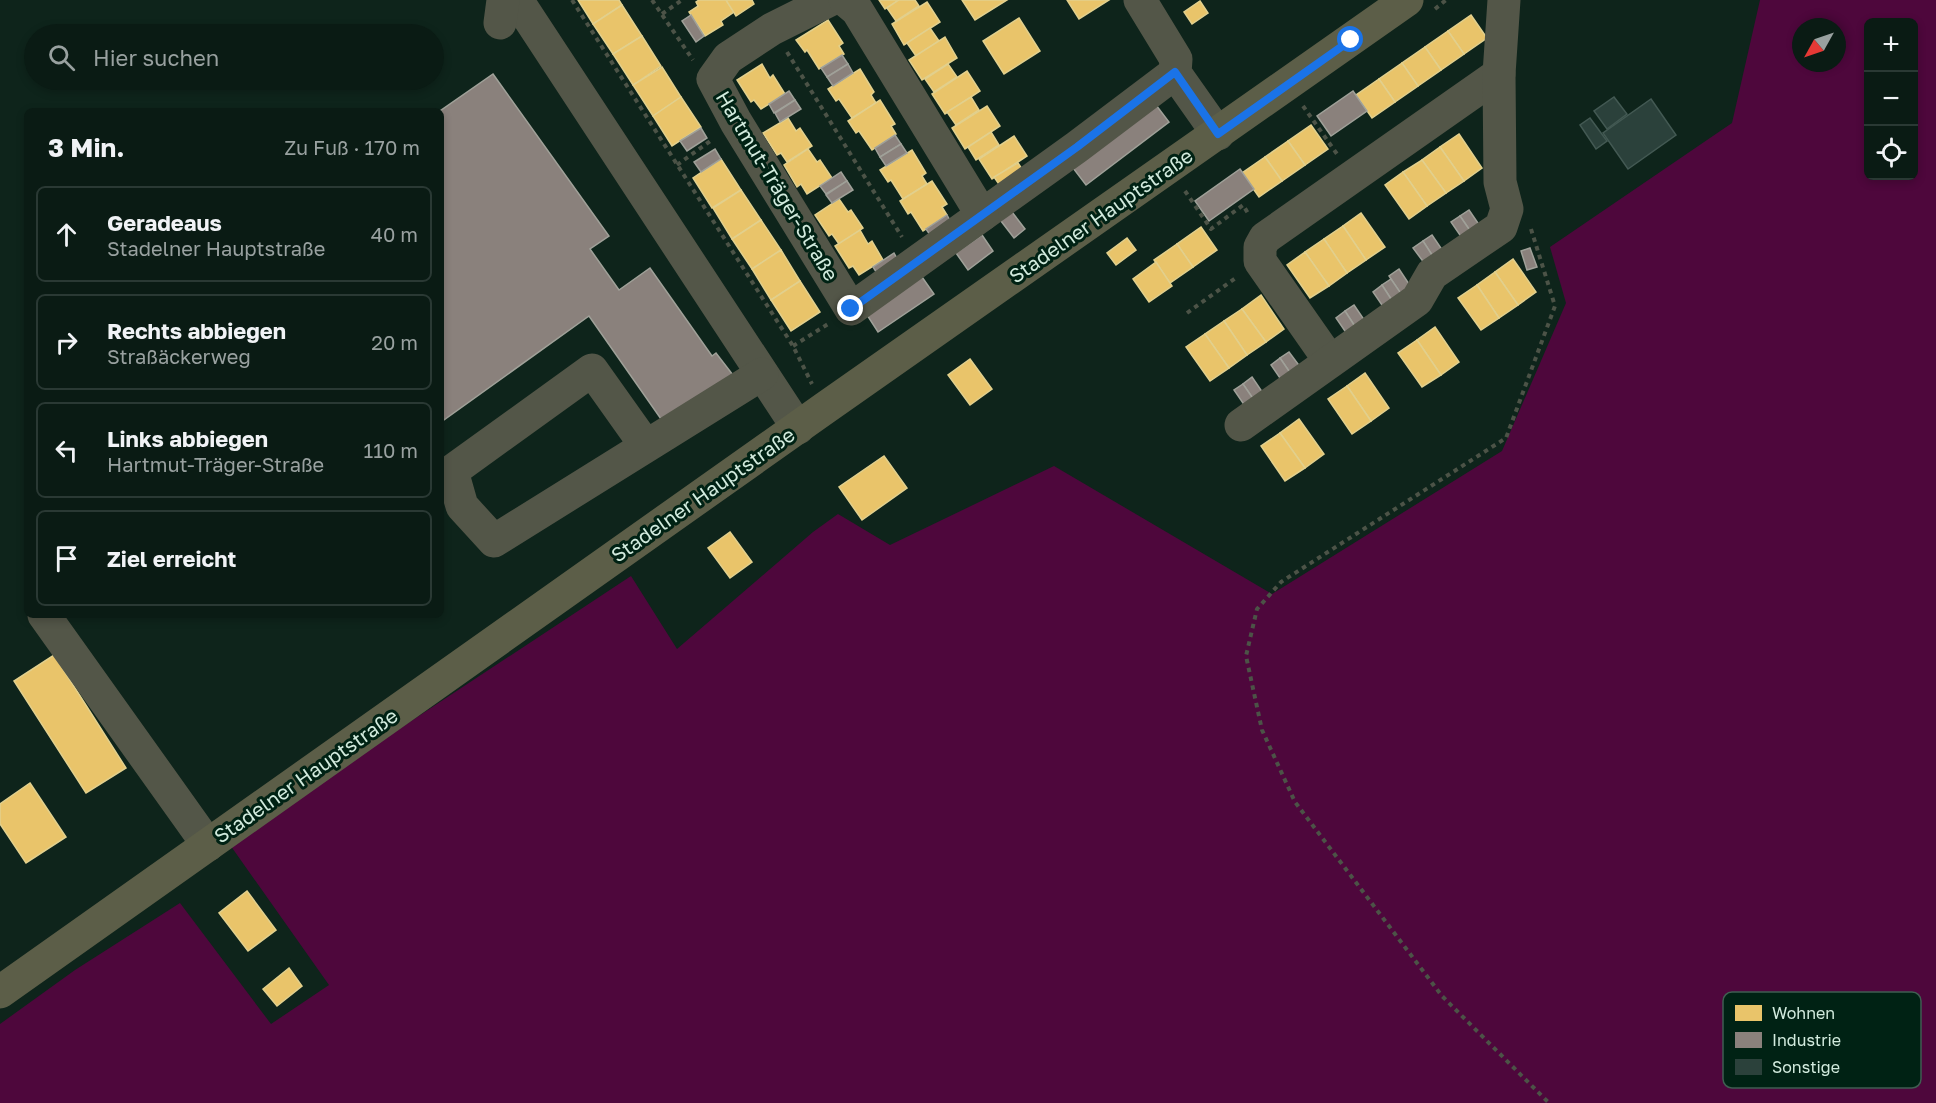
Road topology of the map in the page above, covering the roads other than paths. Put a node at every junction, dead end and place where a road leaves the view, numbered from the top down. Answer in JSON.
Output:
{"nodes":[{"id":1,"x":830,"y":0,"type":"edge"},
{"id":2,"x":845,"y":0,"type":"edge"},
{"id":3,"x":1140,"y":0,"type":"edge"},
{"id":4,"x":1407,"y":0,"type":"edge"},
{"id":5,"x":1504,"y":0,"type":"edge"},
{"id":6,"x":507,"y":8,"type":"edge"},
{"id":7,"x":1175,"y":72,"type":"junction"},
{"id":8,"x":1498,"y":74,"type":"junction"},
{"id":9,"x":1218,"y":134,"type":"junction"},
{"id":10,"x":982,"y":215,"type":"junction"},
{"id":11,"x":1330,"y":361,"type":"junction"},
{"id":12,"x":762,"y":374,"type":"junction"},
{"id":13,"x":1241,"y":425,"type":"dead end"},
{"id":14,"x":798,"y":428,"type":"junction"},
{"id":15,"x":646,"y":446,"type":"junction"},
{"id":16,"x":46,"y":618,"type":"edge"},
{"id":17,"x":208,"y":845,"type":"junction"},
{"id":18,"x":0,"y":992,"type":"edge"}],
"edges":[{"from":1,"to":10,"type":"street","name":"Hartmut-Träger-Straße"},
{"from":2,"to":10,"type":"street"},
{"from":3,"to":7,"type":"street"},
{"from":4,"to":9,"type":"main road","name":"Stadelner Hauptstraße"},
{"from":5,"to":8,"type":"street"},
{"from":6,"to":12,"type":"street"},
{"from":7,"to":9,"type":"street"},
{"from":7,"to":10,"type":"street"},
{"from":8,"to":11,"type":"street"},
{"from":8,"to":11,"type":"street"},
{"from":9,"to":14,"type":"main road","name":"Stadelner Hauptstraße"},
{"from":11,"to":13,"type":"street"},
{"from":12,"to":14,"type":"street"},
{"from":12,"to":15,"type":"street"},
{"from":14,"to":17,"type":"main road","name":"Stadelner Hauptstraße"},
{"from":15,"to":15,"type":"street"},
{"from":16,"to":17,"type":"street"},
{"from":17,"to":18,"type":"main road","name":"Stadelner Hauptstraße"}]}
